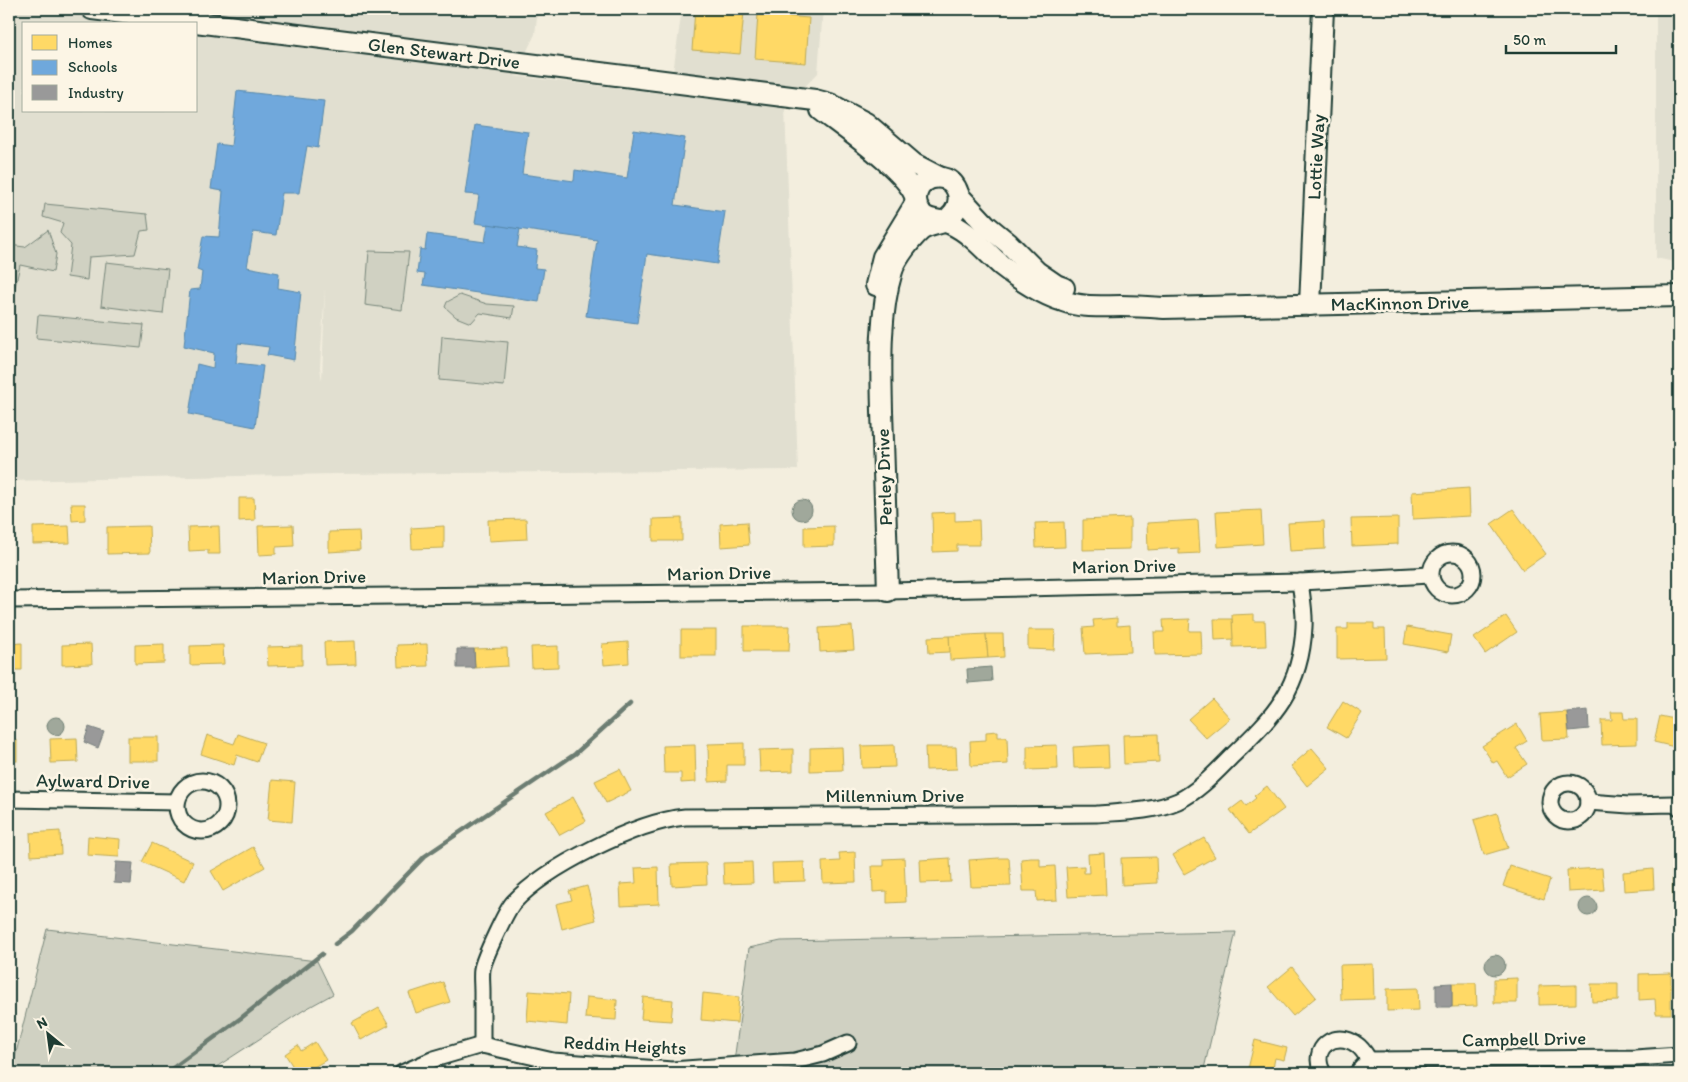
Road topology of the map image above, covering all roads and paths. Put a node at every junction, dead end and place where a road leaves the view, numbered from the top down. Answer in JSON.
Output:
{"nodes":[{"id":1,"x":92,"y":9,"type":"edge"},
{"id":2,"x":1323,"y":9,"type":"edge"},
{"id":3,"x":797,"y":99,"type":"junction"},
{"id":4,"x":940,"y":177,"type":"junction"},
{"id":5,"x":959,"y":196,"type":"junction"},
{"id":6,"x":916,"y":199,"type":"junction"},
{"id":7,"x":942,"y":222,"type":"junction"},
{"id":8,"x":1679,"y":296,"type":"edge"},
{"id":9,"x":1310,"y":305,"type":"junction"},
{"id":10,"x":1121,"y":306,"type":"junction"},
{"id":11,"x":881,"y":363,"type":"junction"},
{"id":12,"x":1430,"y":575,"type":"dead end"},
{"id":13,"x":1300,"y":582,"type":"junction"},
{"id":14,"x":888,"y":591,"type":"junction"},
{"id":15,"x":9,"y":600,"type":"edge"},
{"id":16,"x":9,"y":799,"type":"edge"},
{"id":17,"x":176,"y":802,"type":"dead end"},
{"id":18,"x":1588,"y":802,"type":"dead end"},
{"id":19,"x":1679,"y":806,"type":"edge"},
{"id":20,"x":848,"y":1043,"type":"dead end"},
{"id":21,"x":482,"y":1045,"type":"junction"},
{"id":22,"x":1679,"y":1055,"type":"edge"},
{"id":23,"x":1369,"y":1060,"type":"junction"},
{"id":24,"x":1481,"y":1066,"type":"edge"},
{"id":25,"x":636,"y":1071,"type":"edge"},
{"id":26,"x":402,"y":1073,"type":"edge"},
{"id":27,"x":1323,"y":1073,"type":"edge"},
{"id":28,"x":1357,"y":1073,"type":"edge"}],
"edges":[{"from":1,"to":3,"type":"street","name":"Glen Stewart Drive"},
{"from":2,"to":9,"type":"street","name":"Lottie Way"},
{"from":3,"to":4,"type":"street","name":"Glen Stewart Drive"},
{"from":3,"to":6,"type":"street","name":"Glen Stewart Drive"},
{"from":4,"to":5,"type":"street"},
{"from":4,"to":6,"type":"street"},
{"from":5,"to":7,"type":"street"},
{"from":5,"to":10,"type":"street","name":"MacKinnon Drive"},
{"from":6,"to":7,"type":"street"},
{"from":6,"to":11,"type":"street","name":"Perley Drive"},
{"from":7,"to":10,"type":"street","name":"MacKinnon Drive"},
{"from":7,"to":11,"type":"street","name":"Perley Drive"},
{"from":8,"to":9,"type":"street","name":"MacKinnon Drive"},
{"from":9,"to":10,"type":"street","name":"MacKinnon Drive"},
{"from":11,"to":14,"type":"street","name":"Perley Drive"},
{"from":12,"to":13,"type":"street","name":"Marion Drive"},
{"from":13,"to":14,"type":"street","name":"Marion Drive"},
{"from":13,"to":21,"type":"street","name":"Millennium Drive"},
{"from":14,"to":15,"type":"street","name":"Marion Drive"},
{"from":16,"to":17,"type":"street","name":"Aylward Drive"},
{"from":18,"to":19,"type":"street"},
{"from":20,"to":25,"type":"street","name":"Reddin Heights"},
{"from":21,"to":25,"type":"street","name":"Reddin Heights"},
{"from":21,"to":26,"type":"street","name":"Reddin Heights"},
{"from":22,"to":24,"type":"street","name":"Campbell Drive"},
{"from":23,"to":24,"type":"street","name":"Campbell Drive"},
{"from":23,"to":27,"type":"street"},
{"from":23,"to":28,"type":"street"}]}
